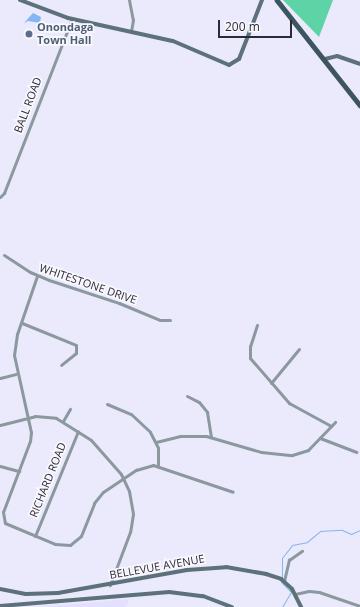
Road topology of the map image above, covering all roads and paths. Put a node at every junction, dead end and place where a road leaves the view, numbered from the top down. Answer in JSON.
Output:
{"nodes":[{"id":1,"x":20,"y":0,"type":"edge"},
{"id":2,"x":128,"y":0,"type":"edge"},
{"id":3,"x":262,"y":0,"type":"edge"},
{"id":4,"x":277,"y":0,"type":"edge"},
{"id":5,"x":72,"y":19,"type":"junction"},
{"id":6,"x":131,"y":31,"type":"junction"},
{"id":7,"x":325,"y":59,"type":"junction"},
{"id":8,"x":360,"y":64,"type":"edge"},
{"id":9,"x":360,"y":105,"type":"edge"},
{"id":10,"x":0,"y":197,"type":"edge"},
{"id":11,"x":4,"y":255,"type":"dead end"},
{"id":12,"x":37,"y":276,"type":"junction"},
{"id":13,"x":170,"y":320,"type":"dead end"},
{"id":14,"x":22,"y":323,"type":"junction"},
{"id":15,"x":257,"y":325,"type":"dead end"},
{"id":16,"x":299,"y":349,"type":"dead end"},
{"id":17,"x":61,"y":365,"type":"dead end"},
{"id":18,"x":16,"y":374,"type":"junction"},
{"id":19,"x":0,"y":378,"type":"edge"},
{"id":20,"x":271,"y":383,"type":"junction"},
{"id":21,"x":187,"y":396,"type":"dead end"},
{"id":22,"x":107,"y":404,"type":"dead end"},
{"id":23,"x":70,"y":409,"type":"dead end"},
{"id":24,"x":28,"y":418,"type":"junction"},
{"id":25,"x":63,"y":421,"type":"junction"},
{"id":26,"x":335,"y":422,"type":"dead end"},
{"id":27,"x":0,"y":425,"type":"edge"},
{"id":28,"x":331,"y":426,"type":"junction"},
{"id":29,"x":78,"y":430,"type":"junction"},
{"id":30,"x":211,"y":437,"type":"junction"},
{"id":31,"x":320,"y":438,"type":"junction"},
{"id":32,"x":156,"y":442,"type":"junction"},
{"id":33,"x":356,"y":452,"type":"dead end"},
{"id":34,"x":0,"y":466,"type":"edge"},
{"id":35,"x":158,"y":466,"type":"junction"},
{"id":36,"x":20,"y":471,"type":"junction"},
{"id":37,"x":123,"y":478,"type":"junction"},
{"id":38,"x":233,"y":492,"type":"dead end"},
{"id":39,"x":36,"y":536,"type":"junction"},
{"id":40,"x":302,"y":551,"type":"dead end"},
{"id":41,"x":284,"y":580,"type":"junction"},
{"id":42,"x":110,"y":585,"type":"junction"},
{"id":43,"x":0,"y":590,"type":"edge"},
{"id":44,"x":295,"y":594,"type":"junction"},
{"id":45,"x":0,"y":606,"type":"edge"},
{"id":46,"x":360,"y":606,"type":"edge"},
{"id":47,"x":232,"y":607,"type":"edge"},
{"id":48,"x":301,"y":607,"type":"edge"}],
"edges":[{"from":1,"to":5,"type":"street"},
{"from":2,"to":6,"type":"street"},
{"from":3,"to":6,"type":"street"},
{"from":4,"to":7,"type":"main road"},
{"from":5,"to":6,"type":"street"},
{"from":5,"to":10,"type":"street","name":"BALL ROAD"},
{"from":7,"to":8,"type":"street"},
{"from":7,"to":9,"type":"main road"},
{"from":11,"to":12,"type":"street","name":"WHITESTONE DRIVE"},
{"from":12,"to":13,"type":"street","name":"WHITESTONE DRIVE"},
{"from":12,"to":14,"type":"street"},
{"from":14,"to":17,"type":"street"},
{"from":14,"to":18,"type":"street"},
{"from":15,"to":20,"type":"street"},
{"from":16,"to":20,"type":"street"},
{"from":18,"to":19,"type":"street"},
{"from":18,"to":24,"type":"street"},
{"from":20,"to":28,"type":"street"},
{"from":21,"to":30,"type":"street"},
{"from":22,"to":32,"type":"street"},
{"from":23,"to":25,"type":"street"},
{"from":24,"to":25,"type":"street"},
{"from":24,"to":27,"type":"street"},
{"from":24,"to":36,"type":"street"},
{"from":25,"to":29,"type":"street"},
{"from":26,"to":28,"type":"street"},
{"from":28,"to":31,"type":"street"},
{"from":29,"to":37,"type":"street"},
{"from":29,"to":39,"type":"street","name":"RICHARD ROAD"},
{"from":30,"to":31,"type":"street"},
{"from":30,"to":32,"type":"street"},
{"from":31,"to":33,"type":"street"},
{"from":32,"to":35,"type":"street"},
{"from":34,"to":36,"type":"street"},
{"from":35,"to":37,"type":"street"},
{"from":35,"to":38,"type":"street"},
{"from":36,"to":39,"type":"street"},
{"from":37,"to":39,"type":"street"},
{"from":37,"to":42,"type":"street"},
{"from":40,"to":41,"type":"street"},
{"from":41,"to":42,"type":"street","name":"BELLEVUE AVENUE"},
{"from":41,"to":44,"type":"street"},
{"from":42,"to":43,"type":"street","name":"BELLEVUE AVENUE"},
{"from":44,"to":46,"type":"street"},
{"from":44,"to":48,"type":"street"},
{"from":45,"to":47,"type":"street"}]}
